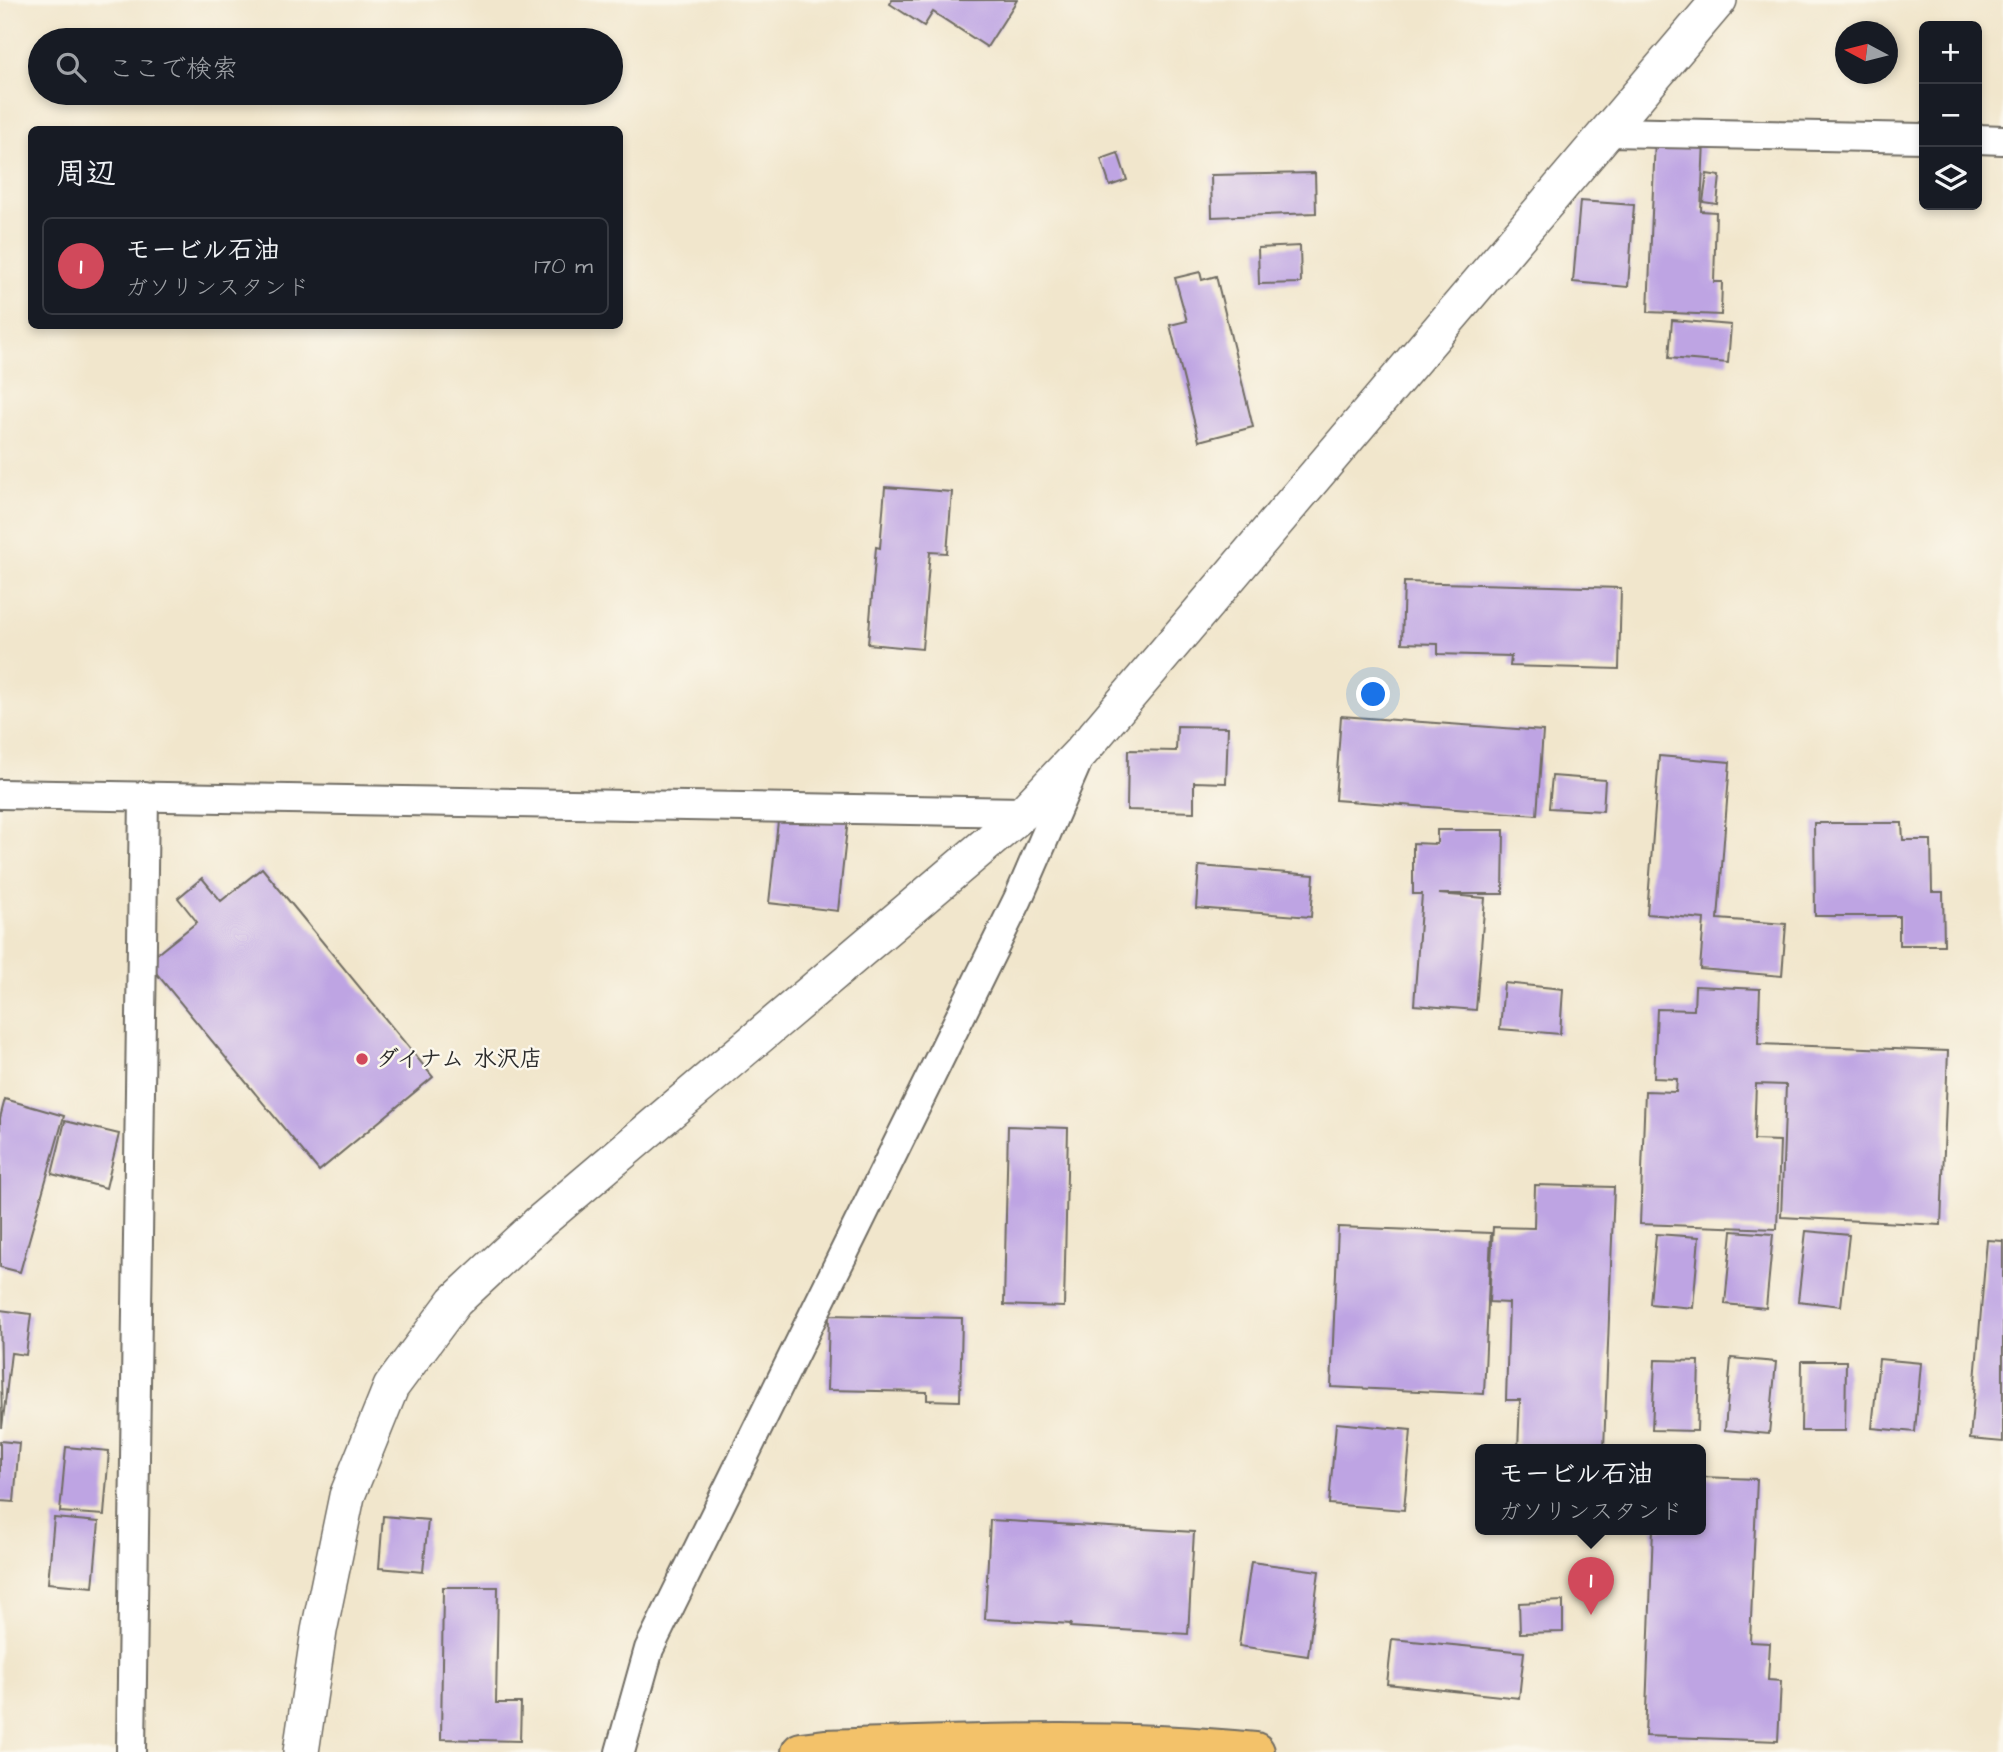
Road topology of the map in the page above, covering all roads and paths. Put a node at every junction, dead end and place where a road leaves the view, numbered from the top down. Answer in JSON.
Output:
{"nodes":[{"id":1,"x":1719,"y":0,"type":"edge"},
{"id":2,"x":1608,"y":132,"type":"junction"},
{"id":3,"x":1919,"y":138,"type":"edge"},
{"id":4,"x":1982,"y":139,"type":"edge"},
{"id":5,"x":2003,"y":139,"type":"edge"},
{"id":6,"x":1082,"y":752,"type":"junction"},
{"id":7,"x":0,"y":794,"type":"edge"},
{"id":8,"x":144,"y":796,"type":"junction"},
{"id":9,"x":1024,"y":812,"type":"junction"},
{"id":10,"x":131,"y":1752,"type":"edge"},
{"id":11,"x":302,"y":1752,"type":"edge"},
{"id":12,"x":620,"y":1752,"type":"edge"},
{"id":13,"x":801,"y":1752,"type":"edge"},
{"id":14,"x":1255,"y":1752,"type":"edge"}],
"edges":[{"from":1,"to":2,"type":"street"},
{"from":2,"to":3,"type":"street"},
{"from":2,"to":6,"type":"street"},
{"from":4,"to":5,"type":"street"},
{"from":6,"to":9,"type":"street"},
{"from":6,"to":12,"type":"street"},
{"from":7,"to":8,"type":"street"},
{"from":8,"to":9,"type":"street"},
{"from":8,"to":10,"type":"street"},
{"from":9,"to":11,"type":"street"},
{"from":13,"to":14,"type":"highway"}]}
